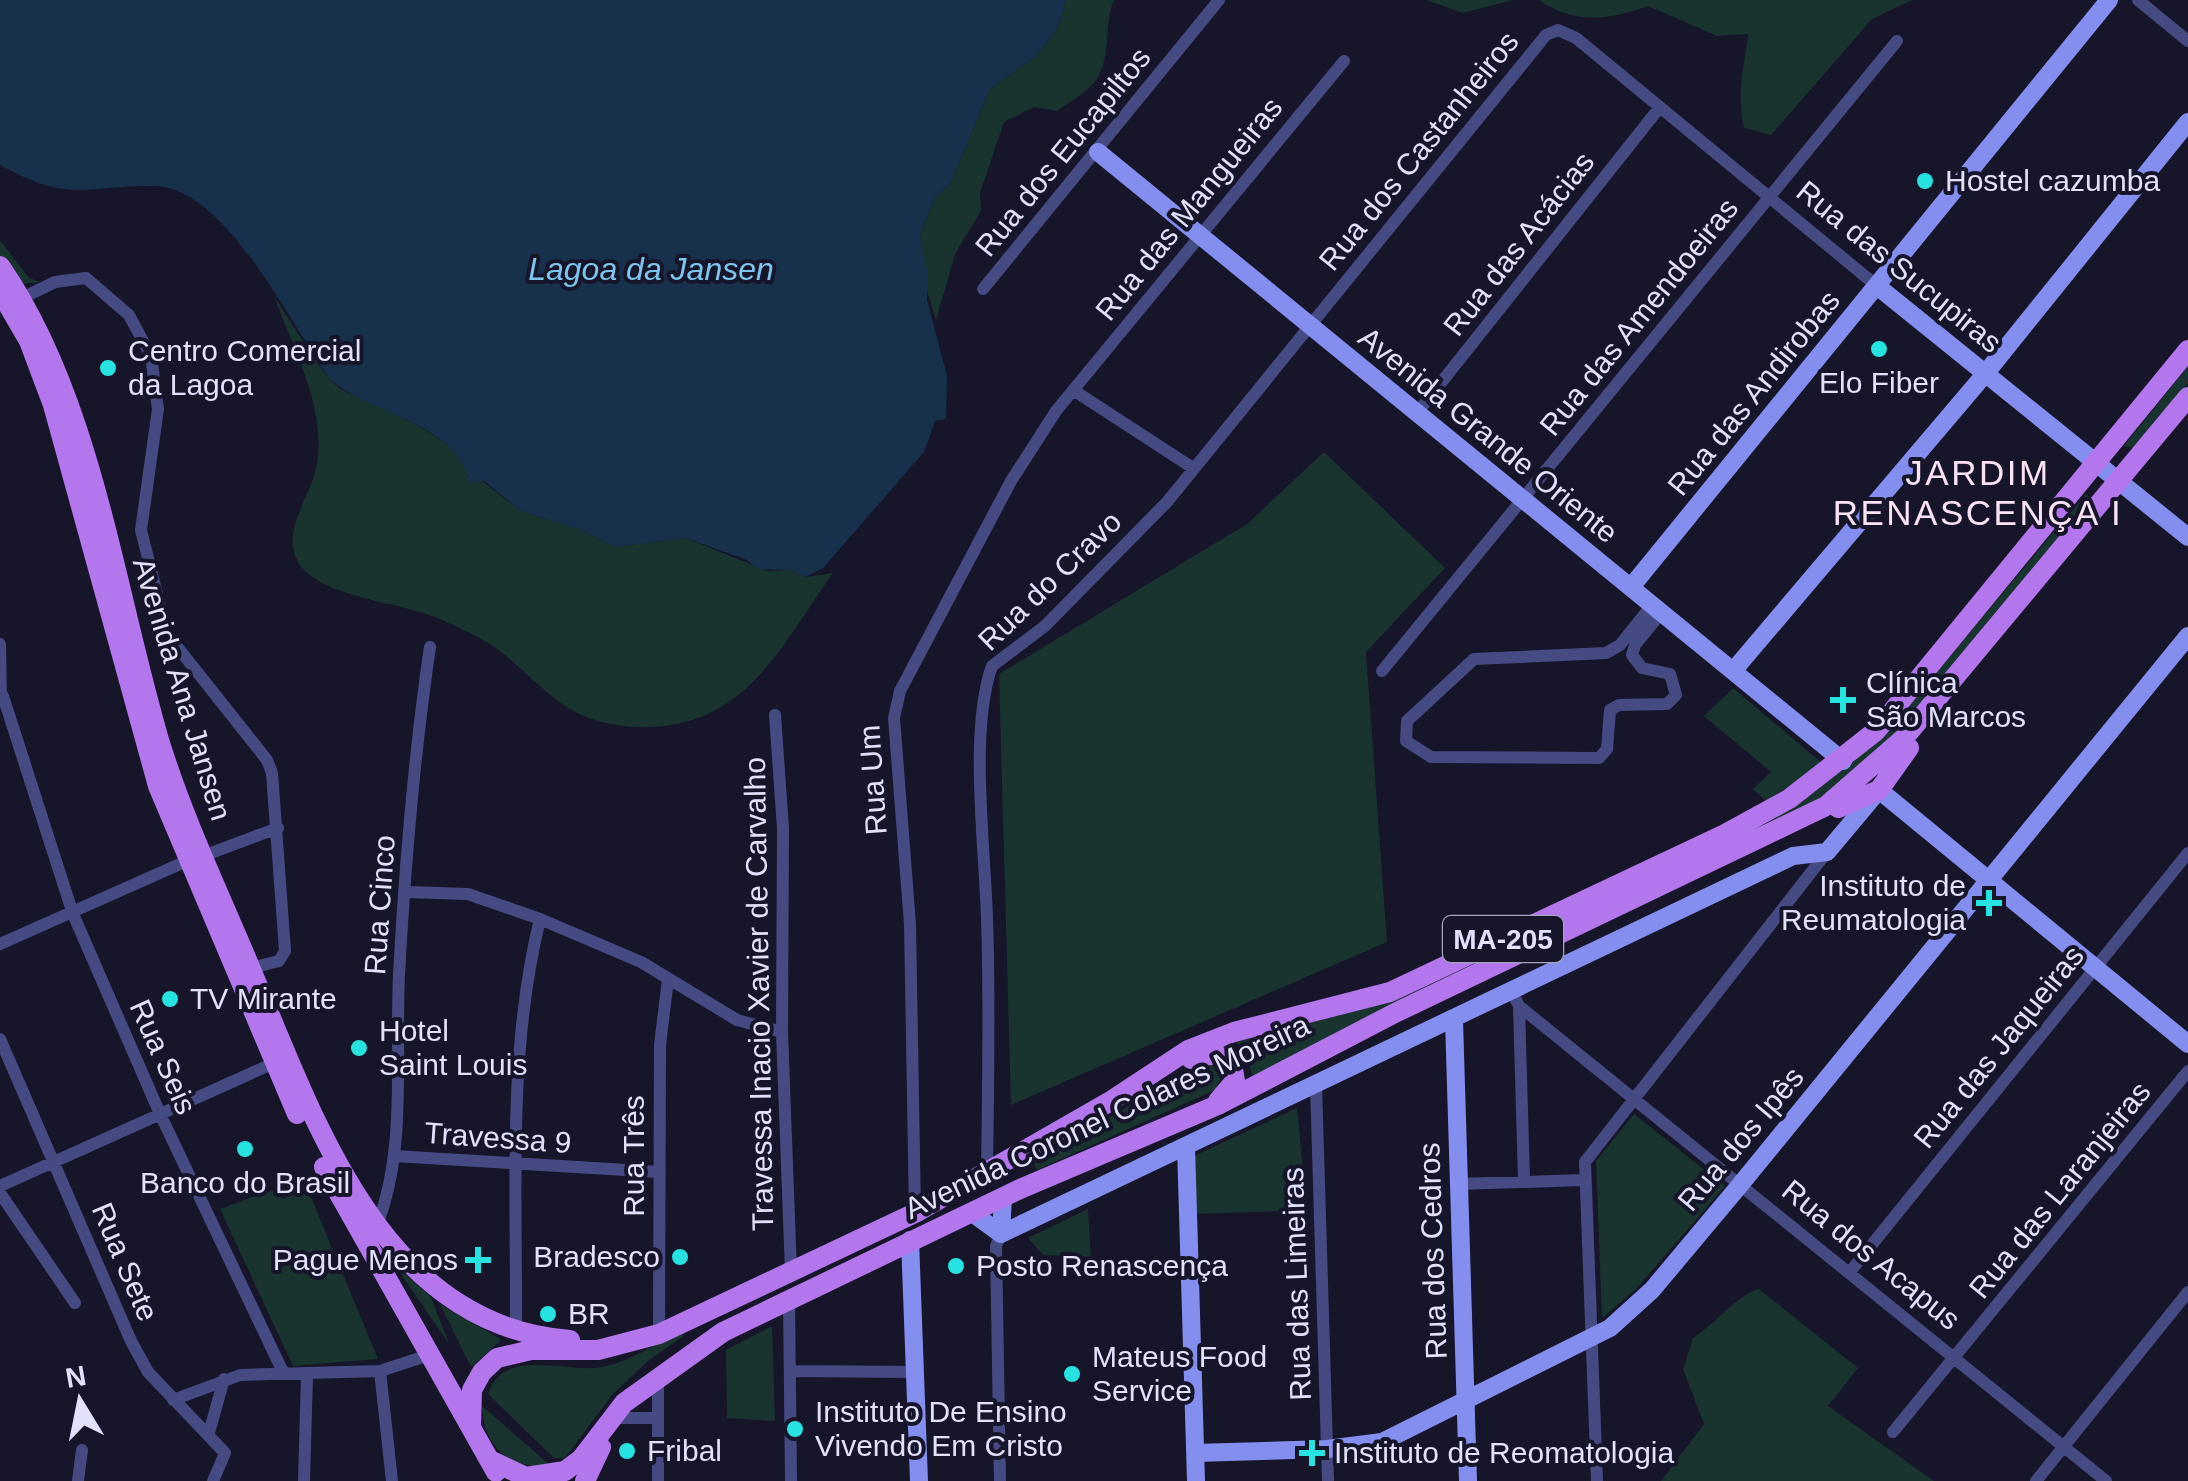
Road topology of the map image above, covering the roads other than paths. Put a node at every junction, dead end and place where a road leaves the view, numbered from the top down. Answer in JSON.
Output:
{"nodes":[{"id":1,"x":1219,"y":0,"type":"edge"},
{"id":2,"x":2110,"y":0,"type":"edge"},
{"id":3,"x":2138,"y":0,"type":"edge"},
{"id":4,"x":1576,"y":38,"type":"joint"},
{"id":5,"x":1897,"y":41,"type":"dead end"},
{"id":6,"x":2188,"y":41,"type":"edge"},
{"id":7,"x":1344,"y":61,"type":"dead end"},
{"id":8,"x":1660,"y":107,"type":"junction"},
{"id":9,"x":2188,"y":122,"type":"edge"},
{"id":10,"x":1098,"y":152,"type":"junction"},
{"id":11,"x":1770,"y":197,"type":"junction"},
{"id":12,"x":1200,"y":235,"type":"junction"},
{"id":13,"x":0,"y":266,"type":"edge"},
{"id":14,"x":1877,"y":286,"type":"junction"},
{"id":15,"x":983,"y":289,"type":"dead end"},
{"id":16,"x":0,"y":291,"type":"edge"},
{"id":17,"x":22,"y":298,"type":"junction"},
{"id":18,"x":1310,"y":324,"type":"junction"},
{"id":19,"x":2188,"y":350,"type":"edge"},
{"id":20,"x":1985,"y":374,"type":"junction"},
{"id":21,"x":1073,"y":390,"type":"junction"},
{"id":22,"x":2188,"y":396,"type":"edge"},
{"id":23,"x":1417,"y":412,"type":"junction"},
{"id":24,"x":2096,"y":463,"type":"junction"},
{"id":25,"x":1193,"y":468,"type":"junction"},
{"id":26,"x":2118,"y":481,"type":"junction"},
{"id":27,"x":1523,"y":499,"type":"junction"},
{"id":28,"x":2188,"y":536,"type":"edge"},
{"id":29,"x":1631,"y":588,"type":"junction"},
{"id":30,"x":1657,"y":609,"type":"junction"},
{"id":31,"x":2188,"y":636,"type":"edge"},
{"id":32,"x":0,"y":644,"type":"edge"},
{"id":33,"x":430,"y":647,"type":"dead end"},
{"id":34,"x":1382,"y":671,"type":"dead end"},
{"id":35,"x":1733,"y":671,"type":"junction"},
{"id":36,"x":2,"y":699,"type":"edge"},
{"id":37,"x":1927,"y":711,"type":"junction"},
{"id":38,"x":775,"y":715,"type":"dead end"},
{"id":39,"x":1843,"y":761,"type":"junction"},
{"id":40,"x":1878,"y":790,"type":"junction"},
{"id":41,"x":278,"y":828,"type":"junction"},
{"id":42,"x":1789,"y":828,"type":"junction"},
{"id":43,"x":1827,"y":852,"type":"junction"},
{"id":44,"x":2188,"y":853,"type":"edge"},
{"id":45,"x":196,"y":858,"type":"junction"},
{"id":46,"x":1989,"y":882,"type":"junction"},
{"id":47,"x":406,"y":892,"type":"junction"},
{"id":48,"x":73,"y":914,"type":"junction"},
{"id":49,"x":540,"y":919,"type":"junction"},
{"id":50,"x":0,"y":944,"type":"edge"},
{"id":51,"x":251,"y":968,"type":"junction"},
{"id":52,"x":2094,"y":968,"type":"junction"},
{"id":53,"x":668,"y":979,"type":"junction"},
{"id":54,"x":1516,"y":999,"type":"junction"},
{"id":55,"x":1454,"y":1020,"type":"junction"},
{"id":56,"x":782,"y":1032,"type":"junction"},
{"id":57,"x":0,"y":1039,"type":"edge"},
{"id":58,"x":2188,"y":1044,"type":"edge"},
{"id":59,"x":274,"y":1063,"type":"junction"},
{"id":60,"x":2188,"y":1071,"type":"edge"},
{"id":61,"x":1316,"y":1085,"type":"junction"},
{"id":62,"x":1634,"y":1098,"type":"junction"},
{"id":63,"x":1109,"y":1102,"type":"junction"},
{"id":64,"x":1207,"y":1110,"type":"junction"},
{"id":65,"x":161,"y":1116,"type":"junction"},
{"id":66,"x":1186,"y":1146,"type":"junction"},
{"id":67,"x":394,"y":1156,"type":"junction"},
{"id":68,"x":56,"y":1164,"type":"junction"},
{"id":69,"x":517,"y":1166,"type":"junction"},
{"id":70,"x":659,"y":1172,"type":"junction"},
{"id":71,"x":987,"y":1172,"type":"junction"},
{"id":72,"x":1584,"y":1180,"type":"junction"},
{"id":73,"x":1524,"y":1181,"type":"junction"},
{"id":74,"x":1459,"y":1184,"type":"junction"},
{"id":75,"x":1740,"y":1185,"type":"junction"},
{"id":76,"x":0,"y":1190,"type":"edge"},
{"id":77,"x":1003,"y":1197,"type":"junction"},
{"id":78,"x":971,"y":1212,"type":"junction"},
{"id":79,"x":914,"y":1213,"type":"junction"},
{"id":80,"x":377,"y":1225,"type":"junction"},
{"id":81,"x":1002,"y":1234,"type":"junction"},
{"id":82,"x":910,"y":1240,"type":"junction"},
{"id":83,"x":790,"y":1272,"type":"junction"},
{"id":84,"x":1849,"y":1272,"type":"junction"},
{"id":85,"x":2188,"y":1292,"type":"edge"},
{"id":86,"x":789,"y":1297,"type":"junction"},
{"id":87,"x":75,"y":1303,"type":"dead end"},
{"id":88,"x":516,"y":1331,"type":"junction"},
{"id":89,"x":651,"y":1336,"type":"junction"},
{"id":90,"x":1591,"y":1341,"type":"junction"},
{"id":91,"x":430,"y":1354,"type":"junction"},
{"id":92,"x":1956,"y":1359,"type":"junction"},
{"id":93,"x":380,"y":1371,"type":"junction"},
{"id":94,"x":790,"y":1371,"type":"junction"},
{"id":95,"x":282,"y":1372,"type":"junction"},
{"id":96,"x":917,"y":1372,"type":"junction"},
{"id":97,"x":307,"y":1374,"type":"junction"},
{"id":98,"x":658,"y":1376,"type":"junction"},
{"id":99,"x":224,"y":1380,"type":"junction"},
{"id":100,"x":173,"y":1400,"type":"junction"},
{"id":101,"x":1466,"y":1403,"type":"junction"},
{"id":102,"x":618,"y":1418,"type":"junction"},
{"id":103,"x":657,"y":1418,"type":"junction"},
{"id":104,"x":471,"y":1427,"type":"junction"},
{"id":105,"x":1893,"y":1432,"type":"dead end"},
{"id":106,"x":209,"y":1433,"type":"junction"},
{"id":107,"x":2064,"y":1446,"type":"junction"},
{"id":108,"x":1328,"y":1449,"type":"junction"},
{"id":109,"x":82,"y":1450,"type":"dead end"},
{"id":110,"x":1195,"y":1453,"type":"junction"},
{"id":111,"x":490,"y":1460,"type":"junction"},
{"id":112,"x":78,"y":1481,"type":"edge"},
{"id":113,"x":213,"y":1481,"type":"edge"},
{"id":114,"x":304,"y":1481,"type":"edge"},
{"id":115,"x":392,"y":1481,"type":"edge"},
{"id":116,"x":501,"y":1481,"type":"edge"},
{"id":117,"x":585,"y":1481,"type":"edge"},
{"id":118,"x":658,"y":1481,"type":"edge"},
{"id":119,"x":792,"y":1481,"type":"edge"},
{"id":120,"x":920,"y":1481,"type":"edge"},
{"id":121,"x":1000,"y":1481,"type":"edge"},
{"id":122,"x":1196,"y":1481,"type":"edge"},
{"id":123,"x":1328,"y":1481,"type":"edge"},
{"id":124,"x":1468,"y":1481,"type":"edge"},
{"id":125,"x":1597,"y":1481,"type":"edge"},
{"id":126,"x":2036,"y":1481,"type":"edge"},
{"id":127,"x":2106,"y":1481,"type":"edge"}],
"edges":[{"from":1,"to":10,"type":"street","name":"Rua dos Eucapiltos"},
{"from":2,"to":14,"type":"street","name":"Rua das Andirobas"},
{"from":3,"to":6,"type":"street"},
{"from":4,"to":8,"type":"street","name":"Rua das Sucupiras"},
{"from":4,"to":18,"type":"street","name":"Rua dos Castanheiros"},
{"from":5,"to":11,"type":"street","name":"Rua das Amendoeiras"},
{"from":7,"to":12,"type":"street","name":"Rua das Mangueiras"},
{"from":8,"to":11,"type":"street","name":"Rua das Sucupiras"},
{"from":8,"to":23,"type":"street","name":"Rua das Acácias"},
{"from":9,"to":20,"type":"street"},
{"from":10,"to":12,"type":"street","name":"Avenida Grande Oriente"},
{"from":10,"to":15,"type":"street","name":"Rua dos Eucapiltos"},
{"from":11,"to":14,"type":"street","name":"Rua das Sucupiras"},
{"from":11,"to":27,"type":"street","name":"Rua das Amendoeiras"},
{"from":12,"to":18,"type":"street","name":"Avenida Grande Oriente"},
{"from":12,"to":21,"type":"street","name":"Rua das Mangueiras"},
{"from":13,"to":17,"type":"main road","name":"Avenida Ana Jansen"},
{"from":14,"to":20,"type":"street","name":"Rua das Sucupiras"},
{"from":14,"to":29,"type":"street","name":"Rua das Andirobas"},
{"from":16,"to":45,"type":"main road","name":"Avenida Ana Jansen"},
{"from":17,"to":41,"type":"street"},
{"from":17,"to":45,"type":"main road","name":"Avenida Ana Jansen"},
{"from":18,"to":23,"type":"street","name":"Avenida Grande Oriente"},
{"from":18,"to":25,"type":"street","name":"Rua do Cravo"},
{"from":19,"to":24,"type":"main road","name":"Avenida Coronel Colares Moreira"},
{"from":20,"to":24,"type":"street","name":"Rua das Sucupiras"},
{"from":20,"to":35,"type":"street"},
{"from":21,"to":25,"type":"street"},
{"from":21,"to":79,"type":"street","name":"Rua Um"},
{"from":22,"to":26,"type":"main road","name":"Avenida Coronel Colares Moreira"},
{"from":23,"to":27,"type":"street","name":"Avenida Grande Oriente"},
{"from":24,"to":26,"type":"street","name":"Rua das Sucupiras"},
{"from":24,"to":39,"type":"main road","name":"Avenida Coronel Colares Moreira","number":"MA-205"},
{"from":25,"to":71,"type":"street","name":"Rua do Cravo"},
{"from":26,"to":28,"type":"street","name":"Rua das Sucupiras"},
{"from":26,"to":37,"type":"main road","name":"Avenida Coronel Colares Moreira"},
{"from":27,"to":29,"type":"street","name":"Avenida Grande Oriente"},
{"from":27,"to":34,"type":"street","name":"Rua das Amendoeiras"},
{"from":29,"to":30,"type":"street","name":"Avenida Grande Oriente"},
{"from":30,"to":30,"type":"street"},
{"from":30,"to":35,"type":"street","name":"Avenida Grande Oriente"},
{"from":31,"to":46,"type":"street","name":"Rua dos Ipês"},
{"from":32,"to":36,"type":"street"},
{"from":33,"to":47,"type":"street","name":"Rua Cinco"},
{"from":35,"to":39,"type":"street","name":"Avenida Grande Oriente"},
{"from":36,"to":48,"type":"street","name":"Rua Seis"},
{"from":37,"to":40,"type":"main road"},
{"from":37,"to":42,"type":"main road","name":"Avenida Coronel Colares Moreira"},
{"from":38,"to":56,"type":"street","name":"Travessa Inacio Xavier de Carvalho"},
{"from":39,"to":63,"type":"main road","name":"Avenida Coronel Colares Moreira","number":"MA-205"},
{"from":40,"to":42,"type":"main road"},
{"from":40,"to":43,"type":"street"},
{"from":40,"to":46,"type":"street"},
{"from":41,"to":45,"type":"street"},
{"from":41,"to":51,"type":"street"},
{"from":42,"to":64,"type":"main road","name":"Avenida Coronel Colares Moreira"},
{"from":43,"to":54,"type":"street"},
{"from":43,"to":62,"type":"street"},
{"from":44,"to":52,"type":"street","name":"Rua das Jaqueiras"},
{"from":45,"to":48,"type":"street"},
{"from":45,"to":51,"type":"main road","name":"Avenida Ana Jansen"},
{"from":45,"to":59,"type":"main road","name":"Avenida Ana Jansen"},
{"from":46,"to":52,"type":"street"},
{"from":46,"to":75,"type":"street","name":"Rua dos Ipês"},
{"from":47,"to":49,"type":"street"},
{"from":47,"to":67,"type":"street","name":"Rua Cinco"},
{"from":48,"to":50,"type":"street"},
{"from":48,"to":65,"type":"street","name":"Rua Seis"},
{"from":49,"to":53,"type":"street"},
{"from":49,"to":69,"type":"street"},
{"from":51,"to":80,"type":"main road","name":"Avenida Ana Jansen"},
{"from":52,"to":58,"type":"street"},
{"from":52,"to":84,"type":"street","name":"Rua das Jaqueiras"},
{"from":53,"to":56,"type":"street"},
{"from":53,"to":70,"type":"street","name":"Rua Três"},
{"from":54,"to":55,"type":"street"},
{"from":54,"to":62,"type":"street","name":"Rua dos Acapus"},
{"from":54,"to":73,"type":"street"},
{"from":55,"to":61,"type":"street"},
{"from":55,"to":74,"type":"street","name":"Rua dos Cedros"},
{"from":56,"to":83,"type":"street","name":"Travessa Inacio Xavier de Carvalho"},
{"from":57,"to":68,"type":"street","name":"Rua Sete"},
{"from":59,"to":65,"type":"street"},
{"from":59,"to":91,"type":"main road","name":"Avenida Ana Jansen"},
{"from":60,"to":92,"type":"street","name":"Rua das Laranjeiras"},
{"from":61,"to":66,"type":"street"},
{"from":61,"to":108,"type":"street","name":"Rua das Limeiras"},
{"from":62,"to":72,"type":"street"},
{"from":62,"to":75,"type":"street","name":"Rua dos Acapus"},
{"from":63,"to":64,"type":"main road"},
{"from":63,"to":71,"type":"main road","name":"Avenida Coronel Colares Moreira"},
{"from":64,"to":77,"type":"main road","name":"Avenida Coronel Colares Moreira"},
{"from":65,"to":68,"type":"street"},
{"from":65,"to":95,"type":"street","name":"Rua Seis"},
{"from":66,"to":81,"type":"street"},
{"from":66,"to":110,"type":"street"},
{"from":67,"to":69,"type":"street","name":"Travessa 9"},
{"from":67,"to":80,"type":"street","name":"Rua Cinco"},
{"from":68,"to":76,"type":"street"},
{"from":68,"to":100,"type":"street","name":"Rua Sete"},
{"from":69,"to":70,"type":"street","name":"Travessa 9"},
{"from":69,"to":88,"type":"street"},
{"from":70,"to":89,"type":"street","name":"Rua Três"},
{"from":71,"to":79,"type":"main road","name":"Avenida Coronel Colares Moreira"},
{"from":72,"to":73,"type":"street"},
{"from":72,"to":90,"type":"street"},
{"from":73,"to":74,"type":"street"},
{"from":74,"to":101,"type":"street","name":"Rua dos Cedros"},
{"from":75,"to":84,"type":"street","name":"Rua dos Acapus"},
{"from":75,"to":90,"type":"street","name":"Rua dos Ipês"},
{"from":76,"to":87,"type":"street"},
{"from":77,"to":78,"type":"main road","name":"Avenida Coronel Colares Moreira"},
{"from":77,"to":81,"type":"street"},
{"from":78,"to":81,"type":"street"},
{"from":78,"to":82,"type":"main road","name":"Avenida Coronel Colares Moreira"},
{"from":79,"to":83,"type":"main road","name":"Avenida Coronel Colares Moreira"},
{"from":80,"to":88,"type":"main road","name":"Avenida Ana Jansen"},
{"from":81,"to":121,"type":"street"},
{"from":82,"to":86,"type":"main road","name":"Avenida Coronel Colares Moreira"},
{"from":82,"to":96,"type":"street"},
{"from":83,"to":89,"type":"main road","name":"Avenida Coronel Colares Moreira"},
{"from":84,"to":92,"type":"street","name":"Rua dos Acapus"},
{"from":85,"to":107,"type":"street"},
{"from":86,"to":94,"type":"street"},
{"from":86,"to":98,"type":"main road","name":"Avenida Coronel Colares Moreira"},
{"from":88,"to":89,"type":"main road","name":"Avenida Ana Jansen"},
{"from":89,"to":104,"type":"main road","name":"Avenida Coronel Colares Moreira"},
{"from":90,"to":101,"type":"street","name":"Rua dos Ipês"},
{"from":90,"to":125,"type":"street"},
{"from":91,"to":93,"type":"street"},
{"from":91,"to":104,"type":"main road","name":"Avenida Ana Jansen"},
{"from":92,"to":105,"type":"street","name":"Rua das Laranjeiras"},
{"from":92,"to":107,"type":"street","name":"Rua dos Acapus"},
{"from":93,"to":97,"type":"street"},
{"from":93,"to":115,"type":"street"},
{"from":94,"to":96,"type":"street"},
{"from":94,"to":119,"type":"street"},
{"from":95,"to":97,"type":"street"},
{"from":95,"to":99,"type":"street"},
{"from":96,"to":120,"type":"street"},
{"from":97,"to":114,"type":"street"},
{"from":98,"to":102,"type":"main road"},
{"from":98,"to":103,"type":"street"},
{"from":98,"to":111,"type":"main road","name":"Avenida Coronel Colares Moreira"},
{"from":99,"to":100,"type":"street"},
{"from":99,"to":106,"type":"street"},
{"from":100,"to":106,"type":"street","name":"Rua Sete"},
{"from":101,"to":108,"type":"street","name":"Rua dos Ipês"},
{"from":101,"to":124,"type":"street","name":"Rua dos Cedros"},
{"from":102,"to":103,"type":"street"},
{"from":102,"to":117,"type":"main road"},
{"from":103,"to":118,"type":"street"},
{"from":104,"to":111,"type":"main road","name":"Avenida Ana Jansen"},
{"from":106,"to":113,"type":"street"},
{"from":107,"to":126,"type":"street"},
{"from":107,"to":127,"type":"street","name":"Rua dos Acapus"},
{"from":108,"to":110,"type":"street","name":"Rua dos Ipês"},
{"from":108,"to":123,"type":"street","name":"Rua das Limeiras"},
{"from":109,"to":112,"type":"street"},
{"from":110,"to":122,"type":"street"},
{"from":111,"to":116,"type":"main road","name":"Avenida Ana Jansen"}]}
